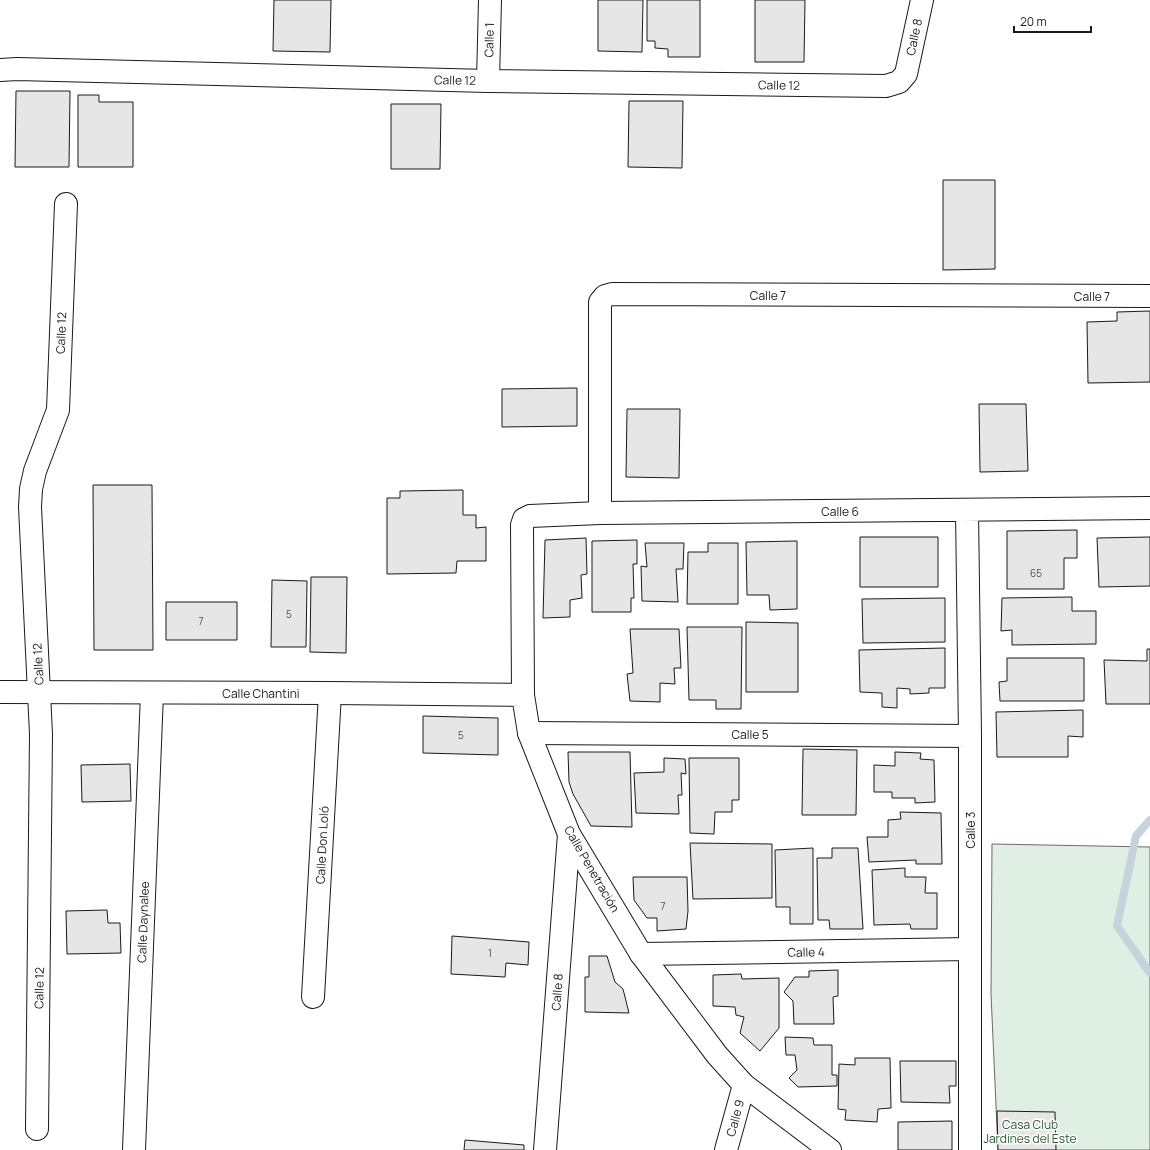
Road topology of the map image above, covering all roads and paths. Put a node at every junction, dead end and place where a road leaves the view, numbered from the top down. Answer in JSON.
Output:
{"nodes":[{"id":1,"x":490,"y":0,"type":"edge"},
{"id":2,"x":922,"y":0,"type":"edge"},
{"id":3,"x":0,"y":70,"type":"edge"},
{"id":4,"x":906,"y":74,"type":"joint"},
{"id":5,"x":488,"y":81,"type":"junction"},
{"id":6,"x":66,"y":204,"type":"dead end"},
{"id":7,"x":1150,"y":296,"type":"edge"},
{"id":8,"x":1150,"y":508,"type":"edge"},
{"id":9,"x":967,"y":510,"type":"junction"},
{"id":10,"x":600,"y":514,"type":"junction"},
{"id":11,"x":530,"y":516,"type":"joint"},
{"id":12,"x":0,"y":692,"type":"edge"},
{"id":13,"x":39,"y":693,"type":"junction"},
{"id":14,"x":152,"y":693,"type":"junction"},
{"id":15,"x":330,"y":693,"type":"junction"},
{"id":16,"x":523,"y":695,"type":"junction"},
{"id":17,"x":529,"y":733,"type":"junction"},
{"id":18,"x":970,"y":736,"type":"junction"},
{"id":19,"x":569,"y":834,"type":"junction"},
{"id":20,"x":970,"y":949,"type":"junction"},
{"id":21,"x":641,"y":954,"type":"junction"},
{"id":22,"x":313,"y":997,"type":"dead end"},
{"id":23,"x":744,"y":1085,"type":"junction"},
{"id":24,"x":37,"y":1129,"type":"dead end"},
{"id":25,"x":134,"y":1150,"type":"edge"},
{"id":26,"x":545,"y":1150,"type":"edge"},
{"id":27,"x":726,"y":1150,"type":"edge"},
{"id":28,"x":830,"y":1150,"type":"edge"},
{"id":29,"x":970,"y":1150,"type":"edge"}],
"edges":[{"from":1,"to":5,"type":"street","name":"Calle 1"},
{"from":2,"to":4,"type":"street","name":"Calle 8"},
{"from":3,"to":5,"type":"street","name":"Calle 12"},
{"from":4,"to":5,"type":"street","name":"Calle 12"},
{"from":6,"to":13,"type":"street","name":"Calle 12"},
{"from":7,"to":10,"type":"street","name":"Calle 7"},
{"from":8,"to":9,"type":"street","name":"Calle 6"},
{"from":9,"to":10,"type":"street","name":"Calle 6"},
{"from":9,"to":18,"type":"street","name":"Calle 3"},
{"from":10,"to":11,"type":"street","name":"Calle 6"},
{"from":11,"to":16,"type":"street","name":"Calle Penetración"},
{"from":12,"to":13,"type":"street","name":"Calle Chantini"},
{"from":13,"to":14,"type":"street","name":"Calle Chantini"},
{"from":13,"to":24,"type":"street","name":"Calle 12"},
{"from":14,"to":15,"type":"street","name":"Calle Chantini"},
{"from":14,"to":25,"type":"street","name":"Calle Daynalee"},
{"from":15,"to":16,"type":"street","name":"Calle Chantini"},
{"from":15,"to":22,"type":"street","name":"Calle Don Loló"},
{"from":16,"to":17,"type":"street","name":"Calle Penetración"},
{"from":17,"to":18,"type":"street","name":"Calle 5"},
{"from":17,"to":19,"type":"street","name":"Calle Penetración"},
{"from":18,"to":20,"type":"street","name":"Calle 3"},
{"from":19,"to":21,"type":"street","name":"Calle Penetración"},
{"from":19,"to":26,"type":"street","name":"Calle 8"},
{"from":20,"to":21,"type":"street","name":"Calle 4"},
{"from":20,"to":29,"type":"street","name":"Calle 3"},
{"from":21,"to":23,"type":"street","name":"Calle Penetración"},
{"from":23,"to":27,"type":"street","name":"Calle 9"},
{"from":23,"to":28,"type":"street","name":"Calle Penetración"}]}
